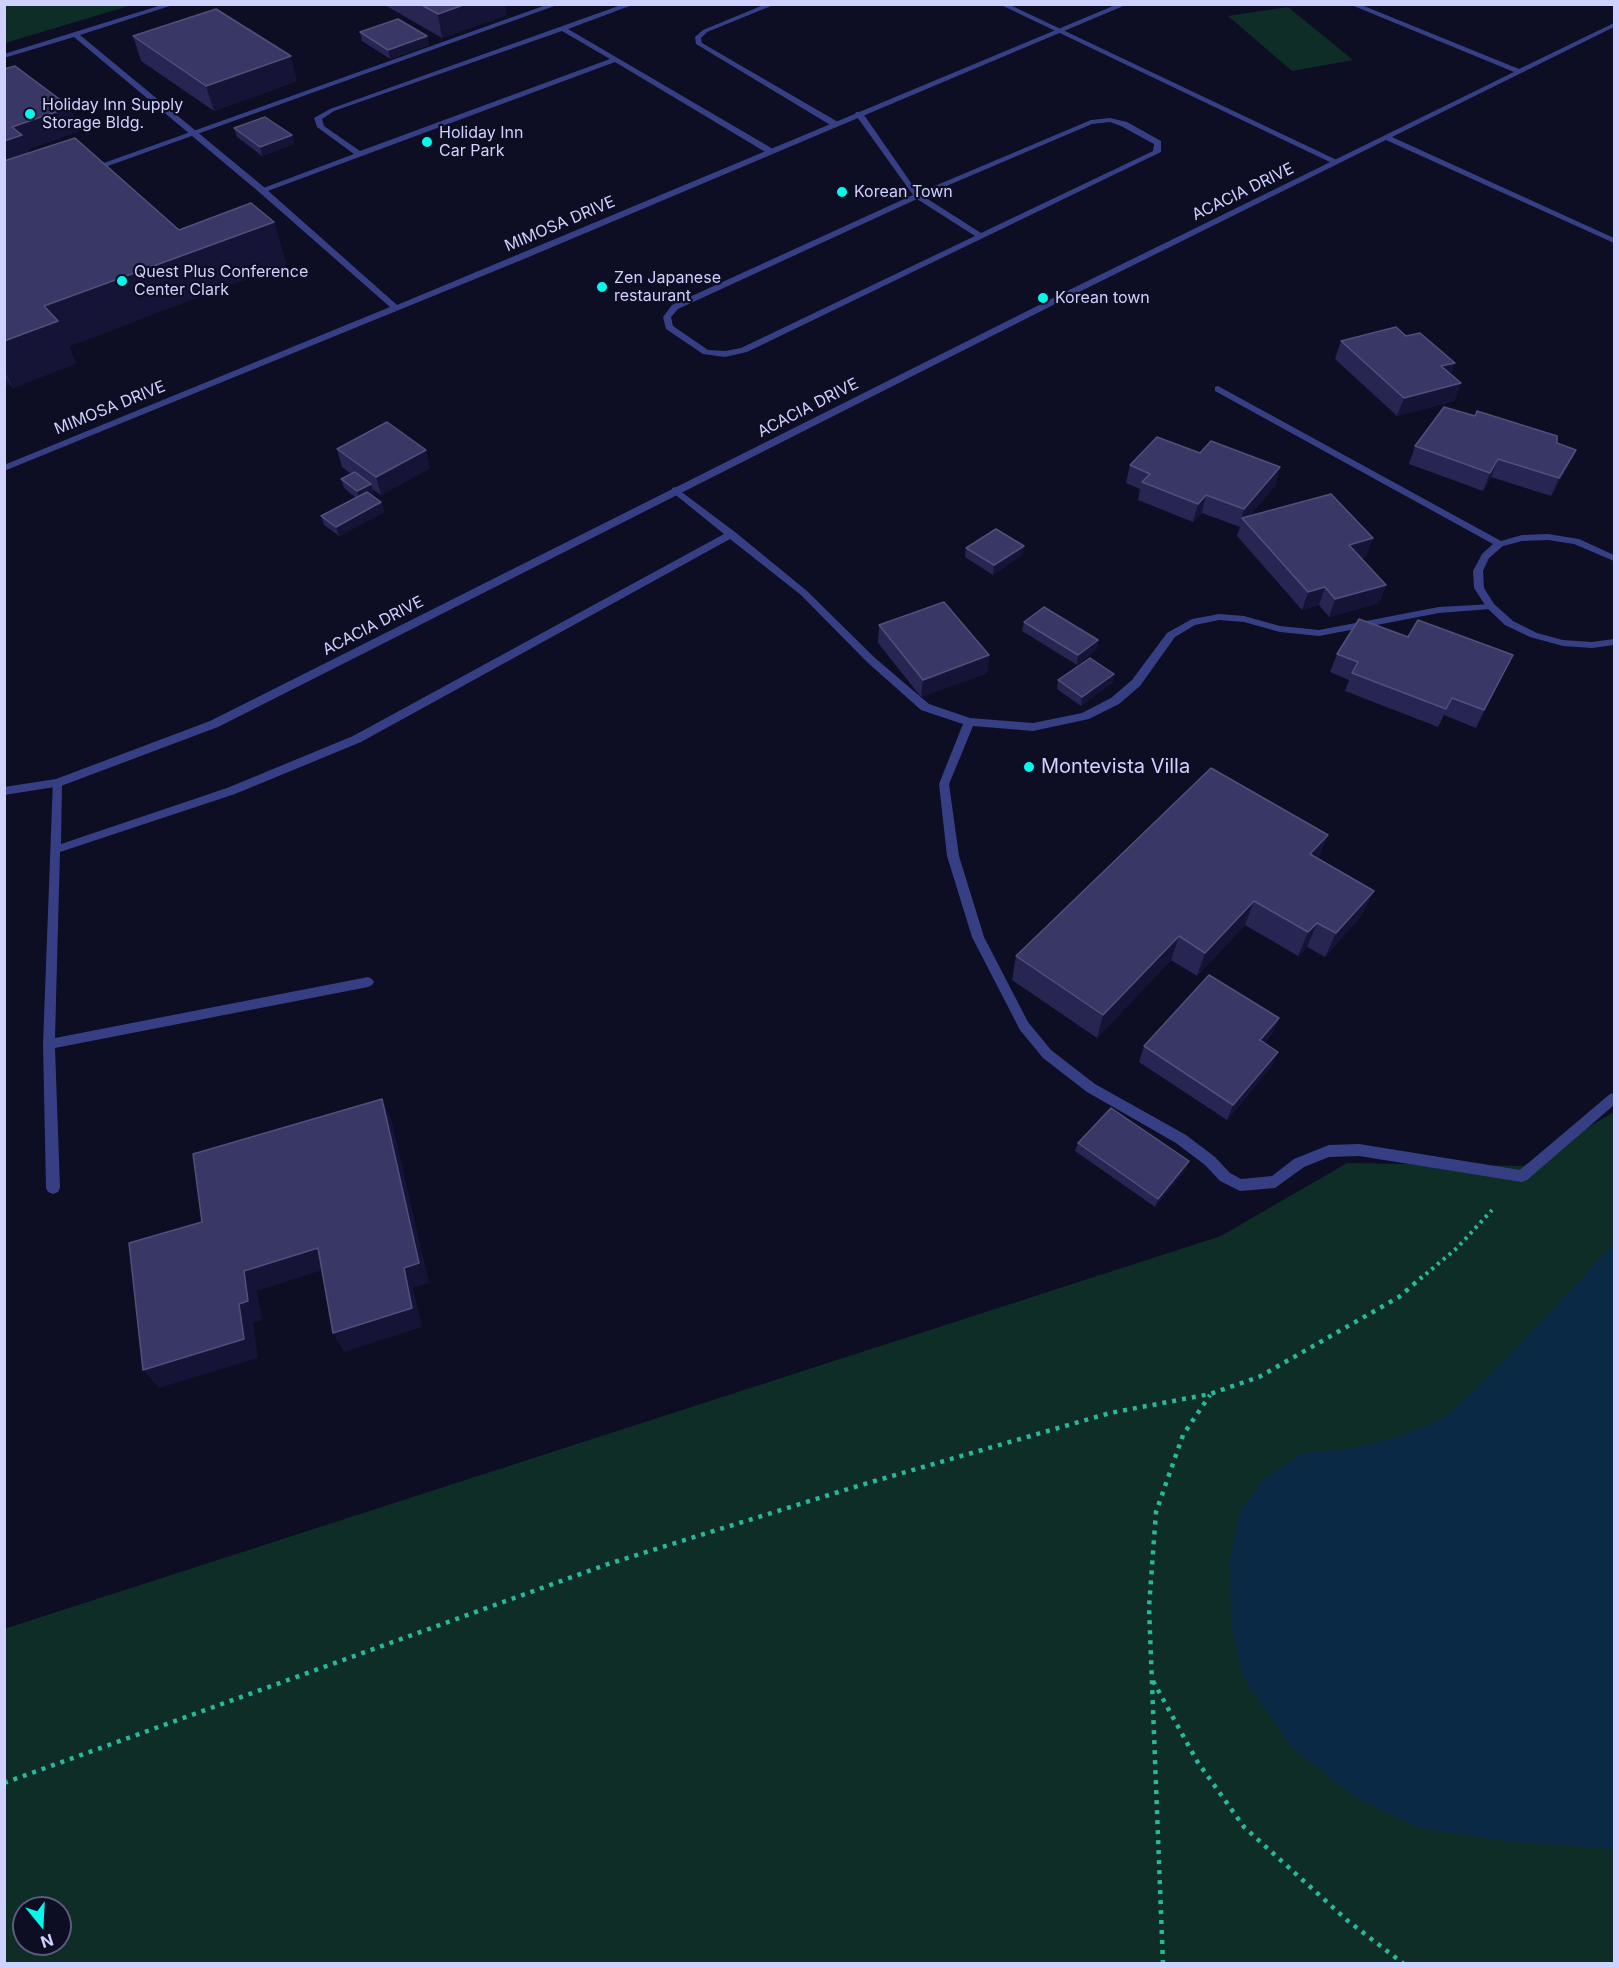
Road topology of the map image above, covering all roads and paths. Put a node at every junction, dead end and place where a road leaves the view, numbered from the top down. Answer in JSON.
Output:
{"nodes":[{"id":1,"x":173,"y":4,"type":"edge"},
{"id":2,"x":557,"y":4,"type":"edge"},
{"id":3,"x":632,"y":4,"type":"edge"},
{"id":4,"x":773,"y":4,"type":"edge"},
{"id":5,"x":1002,"y":4,"type":"edge"},
{"id":6,"x":1125,"y":4,"type":"edge"},
{"id":7,"x":1352,"y":4,"type":"edge"},
{"id":8,"x":1614,"y":25,"type":"edge"},
{"id":9,"x":564,"y":29,"type":"junction"},
{"id":10,"x":1060,"y":32,"type":"junction"},
{"id":11,"x":75,"y":34,"type":"junction"},
{"id":12,"x":4,"y":56,"type":"edge"},
{"id":13,"x":617,"y":59,"type":"junction"},
{"id":14,"x":1521,"y":72,"type":"junction"},
{"id":15,"x":860,"y":114,"type":"junction"},
{"id":16,"x":835,"y":124,"type":"junction"},
{"id":17,"x":193,"y":134,"type":"junction"},
{"id":18,"x":1387,"y":138,"type":"junction"},
{"id":19,"x":770,"y":151,"type":"junction"},
{"id":20,"x":359,"y":154,"type":"junction"},
{"id":21,"x":1337,"y":162,"type":"junction"},
{"id":22,"x":82,"y":172,"type":"edge"},
{"id":23,"x":262,"y":190,"type":"junction"},
{"id":24,"x":918,"y":196,"type":"junction"},
{"id":25,"x":981,"y":237,"type":"junction"},
{"id":26,"x":1614,"y":241,"type":"edge"},
{"id":27,"x":396,"y":308,"type":"junction"},
{"id":28,"x":1218,"y":389,"type":"dead end"},
{"id":29,"x":4,"y":468,"type":"edge"},
{"id":30,"x":675,"y":490,"type":"junction"},
{"id":31,"x":732,"y":534,"type":"junction"},
{"id":32,"x":1500,"y":544,"type":"junction"},
{"id":33,"x":1614,"y":558,"type":"edge"},
{"id":34,"x":1490,"y":606,"type":"junction"},
{"id":35,"x":1614,"y":642,"type":"edge"},
{"id":36,"x":969,"y":722,"type":"junction"},
{"id":37,"x":57,"y":783,"type":"junction"},
{"id":38,"x":4,"y":791,"type":"edge"},
{"id":39,"x":55,"y":850,"type":"junction"},
{"id":40,"x":368,"y":982,"type":"dead end"},
{"id":41,"x":49,"y":1044,"type":"junction"},
{"id":42,"x":1614,"y":1098,"type":"edge"},
{"id":43,"x":1522,"y":1176,"type":"junction"},
{"id":44,"x":54,"y":1188,"type":"dead end"},
{"id":45,"x":1210,"y":1395,"type":"junction"},
{"id":46,"x":1152,"y":1681,"type":"junction"},
{"id":47,"x":4,"y":1783,"type":"edge"},
{"id":48,"x":1163,"y":1964,"type":"edge"},
{"id":49,"x":1404,"y":1964,"type":"edge"}],
"edges":[{"from":1,"to":11,"type":"street"},
{"from":2,"to":17,"type":"street"},
{"from":3,"to":9,"type":"street"},
{"from":4,"to":16,"type":"street"},
{"from":5,"to":10,"type":"street"},
{"from":6,"to":10,"type":"street","name":"MIMOSA DRIVE"},
{"from":7,"to":14,"type":"street"},
{"from":8,"to":14,"type":"street","name":"ACACIA DRIVE"},
{"from":9,"to":13,"type":"street"},
{"from":9,"to":20,"type":"street"},
{"from":10,"to":15,"type":"street","name":"MIMOSA DRIVE"},
{"from":10,"to":21,"type":"street"},
{"from":11,"to":12,"type":"street"},
{"from":11,"to":17,"type":"street"},
{"from":13,"to":19,"type":"street"},
{"from":13,"to":20,"type":"street"},
{"from":14,"to":18,"type":"street","name":"ACACIA DRIVE"},
{"from":15,"to":16,"type":"street","name":"MIMOSA DRIVE"},
{"from":15,"to":24,"type":"street"},
{"from":16,"to":19,"type":"street","name":"MIMOSA DRIVE"},
{"from":17,"to":22,"type":"street"},
{"from":17,"to":23,"type":"street"},
{"from":18,"to":21,"type":"street","name":"ACACIA DRIVE"},
{"from":18,"to":26,"type":"street"},
{"from":19,"to":27,"type":"street","name":"MIMOSA DRIVE"},
{"from":20,"to":23,"type":"street"},
{"from":21,"to":30,"type":"street","name":"ACACIA DRIVE"},
{"from":23,"to":27,"type":"street"},
{"from":24,"to":25,"type":"street"},
{"from":24,"to":25,"type":"street"},
{"from":24,"to":25,"type":"street"},
{"from":27,"to":29,"type":"street","name":"MIMOSA DRIVE"},
{"from":28,"to":32,"type":"street"},
{"from":30,"to":31,"type":"street"},
{"from":30,"to":37,"type":"street","name":"ACACIA DRIVE"},
{"from":31,"to":36,"type":"street"},
{"from":31,"to":39,"type":"street"},
{"from":32,"to":33,"type":"street"},
{"from":32,"to":34,"type":"street"},
{"from":34,"to":35,"type":"street"},
{"from":34,"to":36,"type":"street"},
{"from":36,"to":43,"type":"street"},
{"from":37,"to":38,"type":"street","name":"ACACIA DRIVE"},
{"from":37,"to":39,"type":"street"},
{"from":39,"to":41,"type":"street"},
{"from":40,"to":41,"type":"street"},
{"from":41,"to":44,"type":"street"},
{"from":42,"to":43,"type":"street"},
{"from":43,"to":45,"type":"path"},
{"from":45,"to":46,"type":"path"},
{"from":45,"to":47,"type":"path"},
{"from":46,"to":48,"type":"path"},
{"from":46,"to":49,"type":"path"}]}
